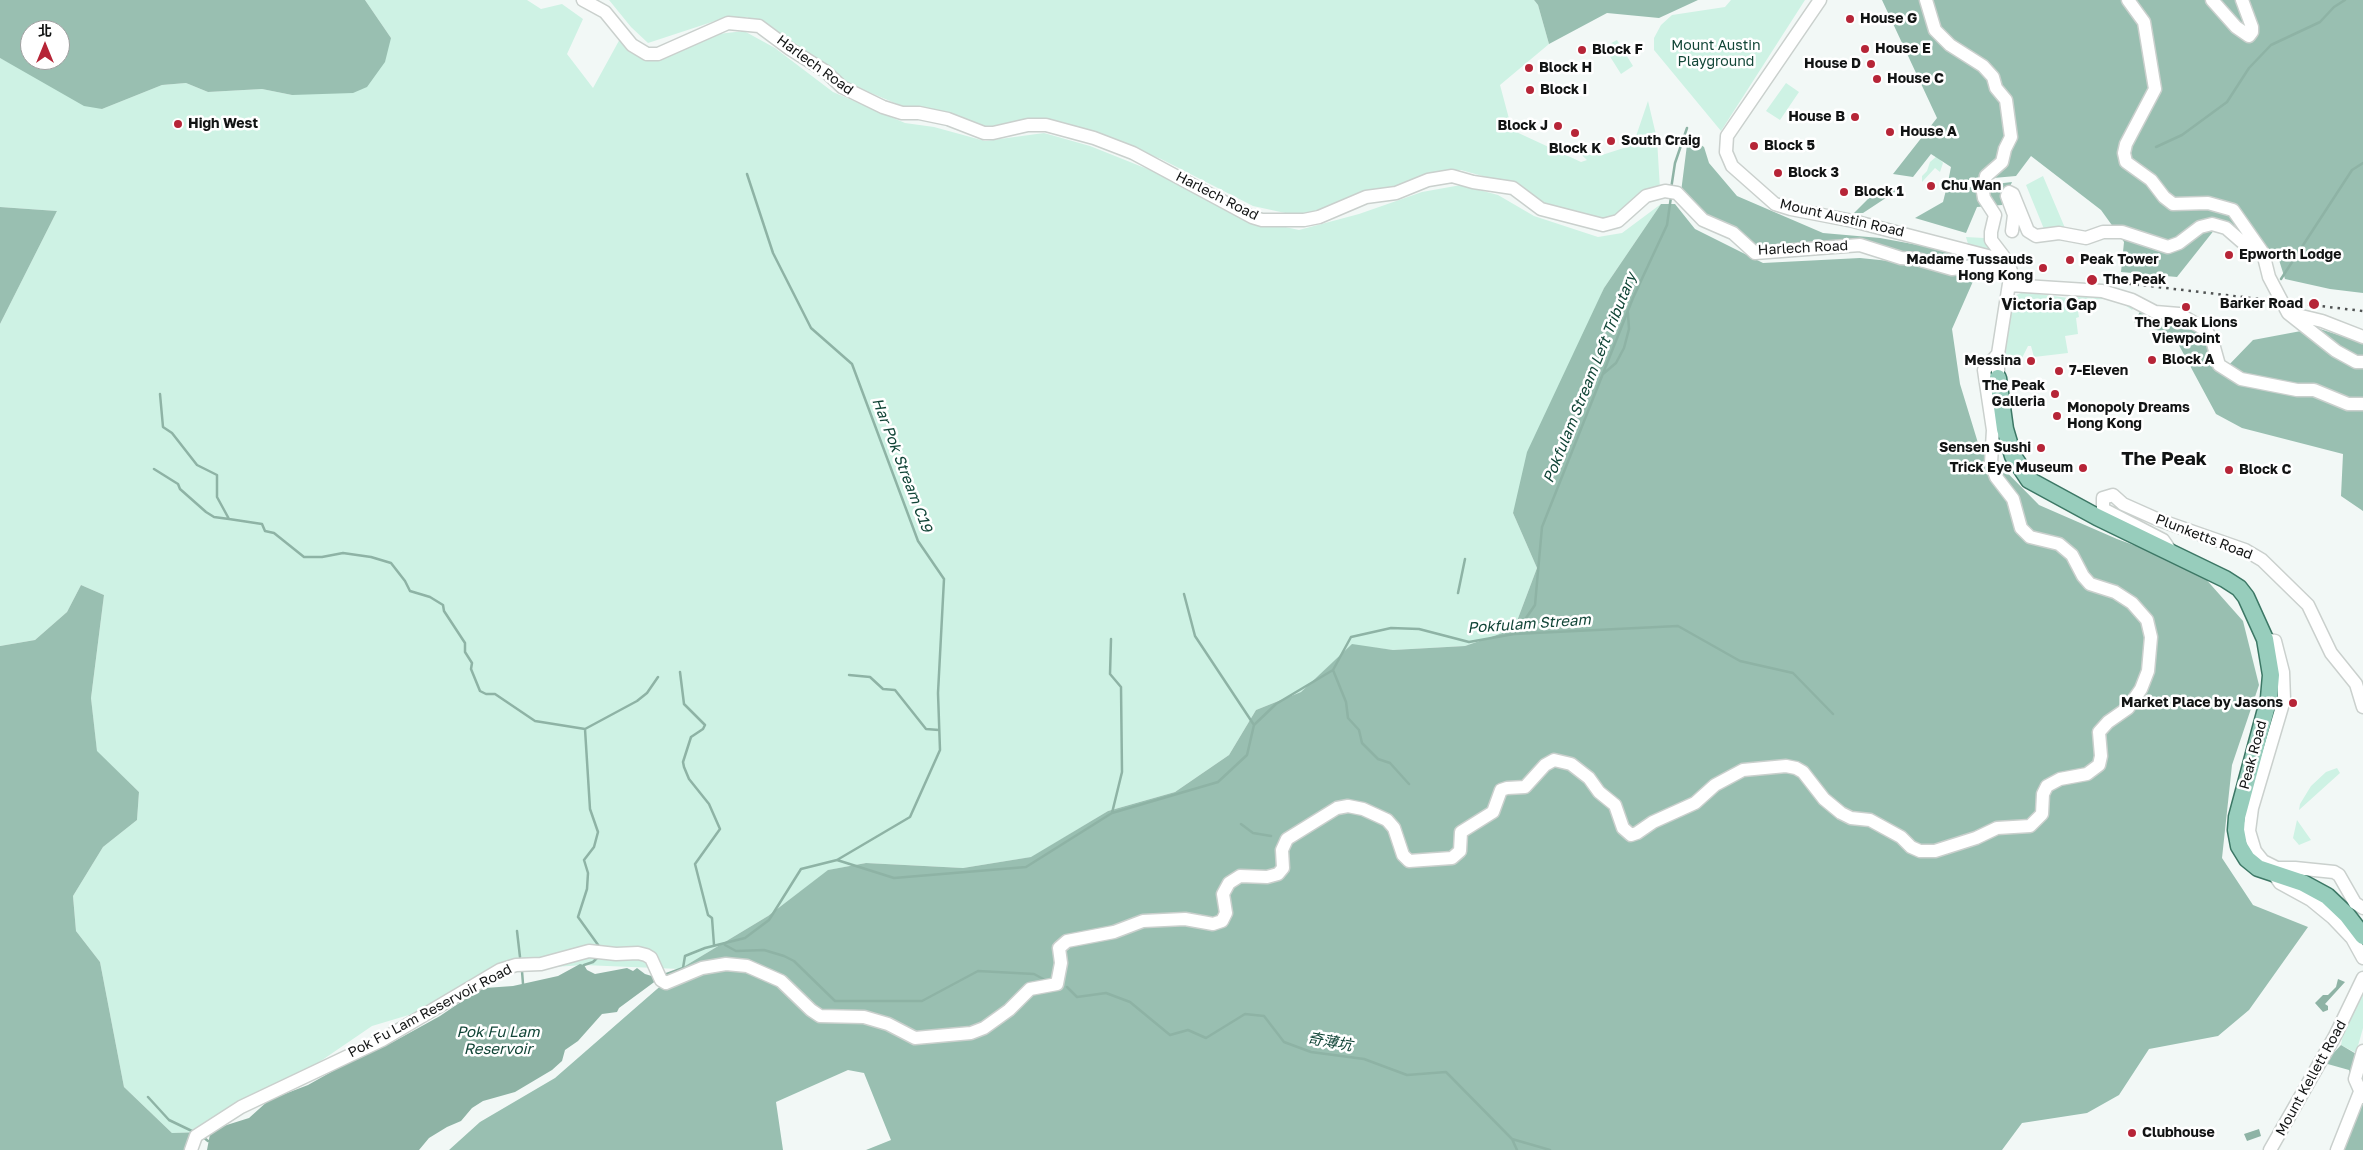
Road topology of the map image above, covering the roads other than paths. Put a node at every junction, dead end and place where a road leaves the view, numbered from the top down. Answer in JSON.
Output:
{"nodes":[{"id":1,"x":583,"y":0,"type":"edge"},
{"id":2,"x":595,"y":0,"type":"edge"},
{"id":3,"x":1820,"y":0,"type":"edge"},
{"id":4,"x":1926,"y":0,"type":"edge"},
{"id":5,"x":2128,"y":0,"type":"edge"},
{"id":6,"x":2212,"y":0,"type":"edge"},
{"id":7,"x":2242,"y":0,"type":"edge"},
{"id":8,"x":605,"y":12,"type":"junction"},
{"id":9,"x":2012,"y":231,"type":"dead end"},
{"id":10,"x":2260,"y":249,"type":"junction"},
{"id":11,"x":2009,"y":266,"type":"junction"},
{"id":12,"x":2009,"y":285,"type":"junction"},
{"id":13,"x":2288,"y":313,"type":"junction"},
{"id":14,"x":2363,"y":337,"type":"edge"},
{"id":15,"x":1998,"y":354,"type":"junction"},
{"id":16,"x":2363,"y":362,"type":"edge"},
{"id":17,"x":1998,"y":378,"type":"joint"},
{"id":18,"x":2363,"y":404,"type":"edge"},
{"id":19,"x":2118,"y":500,"type":"joint"},
{"id":20,"x":2172,"y":554,"type":"junction"},
{"id":21,"x":2363,"y":707,"type":"edge"},
{"id":22,"x":2276,"y":872,"type":"junction"},
{"id":23,"x":2363,"y":908,"type":"edge"},
{"id":24,"x":2363,"y":936,"type":"edge"},
{"id":25,"x":2363,"y":958,"type":"edge"},
{"id":26,"x":2363,"y":978,"type":"edge"},
{"id":27,"x":2363,"y":1051,"type":"edge"},
{"id":28,"x":2360,"y":1065,"type":"edge"},
{"id":29,"x":2362,"y":1094,"type":"edge"},
{"id":30,"x":196,"y":1140,"type":"edge"},
{"id":31,"x":2270,"y":1150,"type":"edge"},
{"id":32,"x":2337,"y":1150,"type":"edge"}],
"edges":[{"from":1,"to":8,"type":"street","name":"Harlech Road"},
{"from":2,"to":8,"type":"street"},
{"from":3,"to":11,"type":"street","name":"Mount Austin Road"},
{"from":4,"to":11,"type":"street"},
{"from":5,"to":10,"type":"street"},
{"from":6,"to":7,"type":"street"},
{"from":8,"to":11,"type":"street","name":"Harlech Road"},
{"from":9,"to":10,"type":"street"},
{"from":10,"to":13,"type":"street"},
{"from":11,"to":12,"type":"street","name":"Peak Road"},
{"from":12,"to":15,"type":"street","name":"Peak Road"},
{"from":12,"to":18,"type":"street"},
{"from":13,"to":14,"type":"street"},
{"from":13,"to":16,"type":"street"},
{"from":15,"to":17,"type":"street","name":"Peak Road"},
{"from":15,"to":30,"type":"street","name":"Pok Fu Lam Reservoir Road"},
{"from":17,"to":20,"type":"main road","name":"Peak Road"},
{"from":19,"to":20,"type":"street","name":"Peak Road"},
{"from":19,"to":21,"type":"street","name":"Plunketts Road"},
{"from":20,"to":22,"type":"main road","name":"Peak Road"},
{"from":22,"to":23,"type":"street"},
{"from":22,"to":24,"type":"main road","name":"Peak Road"},
{"from":22,"to":25,"type":"street"},
{"from":26,"to":31,"type":"street","name":"Mount Kellett Road"},
{"from":27,"to":28,"type":"street"},
{"from":28,"to":29,"type":"street"},
{"from":29,"to":32,"type":"street"}]}
